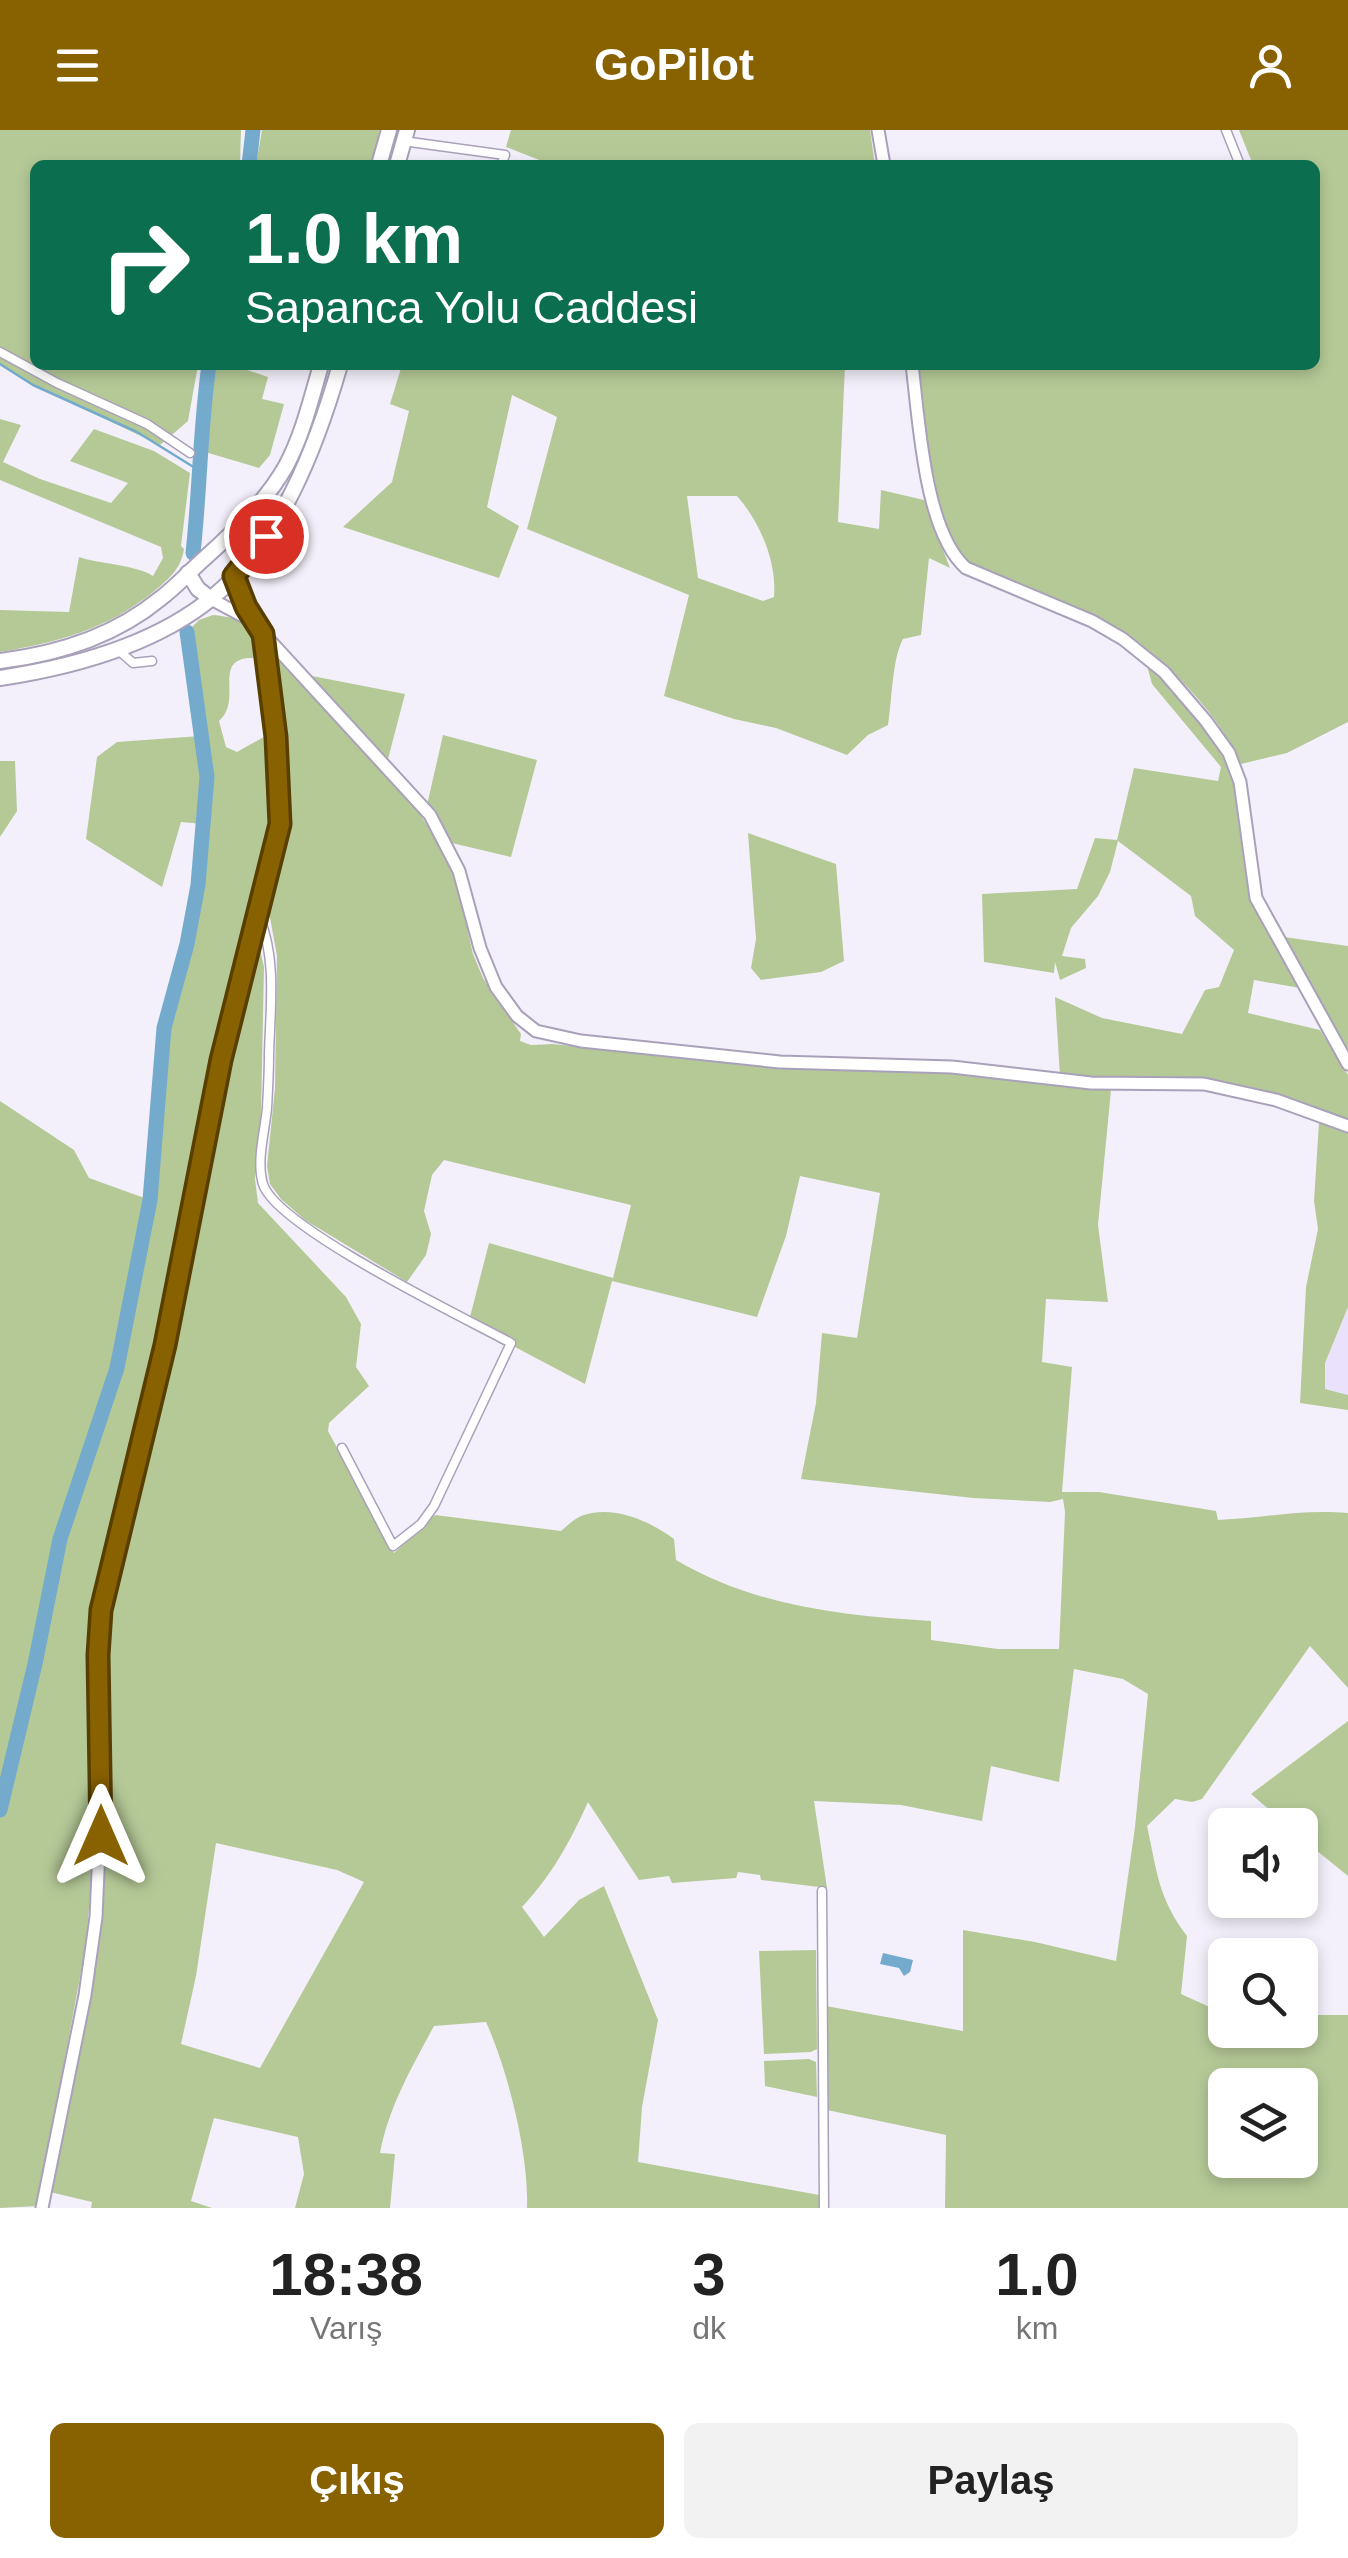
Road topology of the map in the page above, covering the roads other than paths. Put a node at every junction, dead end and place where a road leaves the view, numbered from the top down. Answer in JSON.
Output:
{"nodes":[{"id":1,"x":389,"y":130,"type":"edge"},
{"id":2,"x":428,"y":130,"type":"edge"},
{"id":3,"x":878,"y":130,"type":"edge"},
{"id":4,"x":1226,"y":130,"type":"edge"},
{"id":5,"x":405,"y":136,"type":"edge"},
{"id":6,"x":424,"y":144,"type":"junction"},
{"id":7,"x":380,"y":160,"type":"edge"},
{"id":8,"x":398,"y":160,"type":"edge"},
{"id":9,"x":504,"y":160,"type":"edge"},
{"id":10,"x":883,"y":160,"type":"edge"},
{"id":11,"x":1238,"y":160,"type":"edge"},
{"id":12,"x":0,"y":352,"type":"edge"},
{"id":13,"x":30,"y":369,"type":"edge"},
{"id":14,"x":32,"y":370,"type":"edge"},
{"id":15,"x":319,"y":370,"type":"edge"},
{"id":16,"x":338,"y":370,"type":"edge"},
{"id":17,"x":913,"y":370,"type":"edge"},
{"id":18,"x":190,"y":453,"type":"dead end"},
{"id":19,"x":213,"y":551,"type":"junction"},
{"id":20,"x":188,"y":573,"type":"junction"},
{"id":21,"x":234,"y":576,"type":"junction"},
{"id":22,"x":211,"y":599,"type":"junction"},
{"id":23,"x":259,"y":628,"type":"junction"},
{"id":24,"x":116,"y":648,"type":"junction"},
{"id":25,"x":0,"y":661,"type":"edge"},
{"id":26,"x":152,"y":661,"type":"dead end"},
{"id":27,"x":0,"y":678,"type":"edge"},
{"id":28,"x":258,"y":914,"type":"junction"},
{"id":29,"x":1348,"y":1064,"type":"edge"},
{"id":30,"x":1348,"y":1126,"type":"edge"},
{"id":31,"x":342,"y":1448,"type":"dead end"},
{"id":32,"x":822,"y":1891,"type":"dead end"},
{"id":33,"x":42,"y":2208,"type":"edge"},
{"id":34,"x":824,"y":2208,"type":"edge"}],
"edges":[{"from":1,"to":7,"type":"highway"},
{"from":2,"to":6,"type":"street"},
{"from":3,"to":10,"type":"street"},
{"from":4,"to":11,"type":"street"},
{"from":5,"to":6,"type":"street"},
{"from":5,"to":8,"type":"highway"},
{"from":6,"to":9,"type":"street"},
{"from":12,"to":13,"type":"street"},
{"from":14,"to":18,"type":"street"},
{"from":15,"to":19,"type":"highway"},
{"from":16,"to":21,"type":"highway"},
{"from":17,"to":29,"type":"street"},
{"from":19,"to":20,"type":"highway"},
{"from":19,"to":21,"type":"highway"},
{"from":20,"to":22,"type":"highway"},
{"from":20,"to":25,"type":"highway"},
{"from":21,"to":22,"type":"highway"},
{"from":21,"to":23,"type":"street"},
{"from":22,"to":23,"type":"street"},
{"from":22,"to":24,"type":"highway"},
{"from":23,"to":28,"type":"street"},
{"from":23,"to":30,"type":"street"},
{"from":24,"to":26,"type":"street"},
{"from":24,"to":27,"type":"highway"},
{"from":28,"to":31,"type":"street"},
{"from":28,"to":33,"type":"street"},
{"from":32,"to":34,"type":"street"}]}
